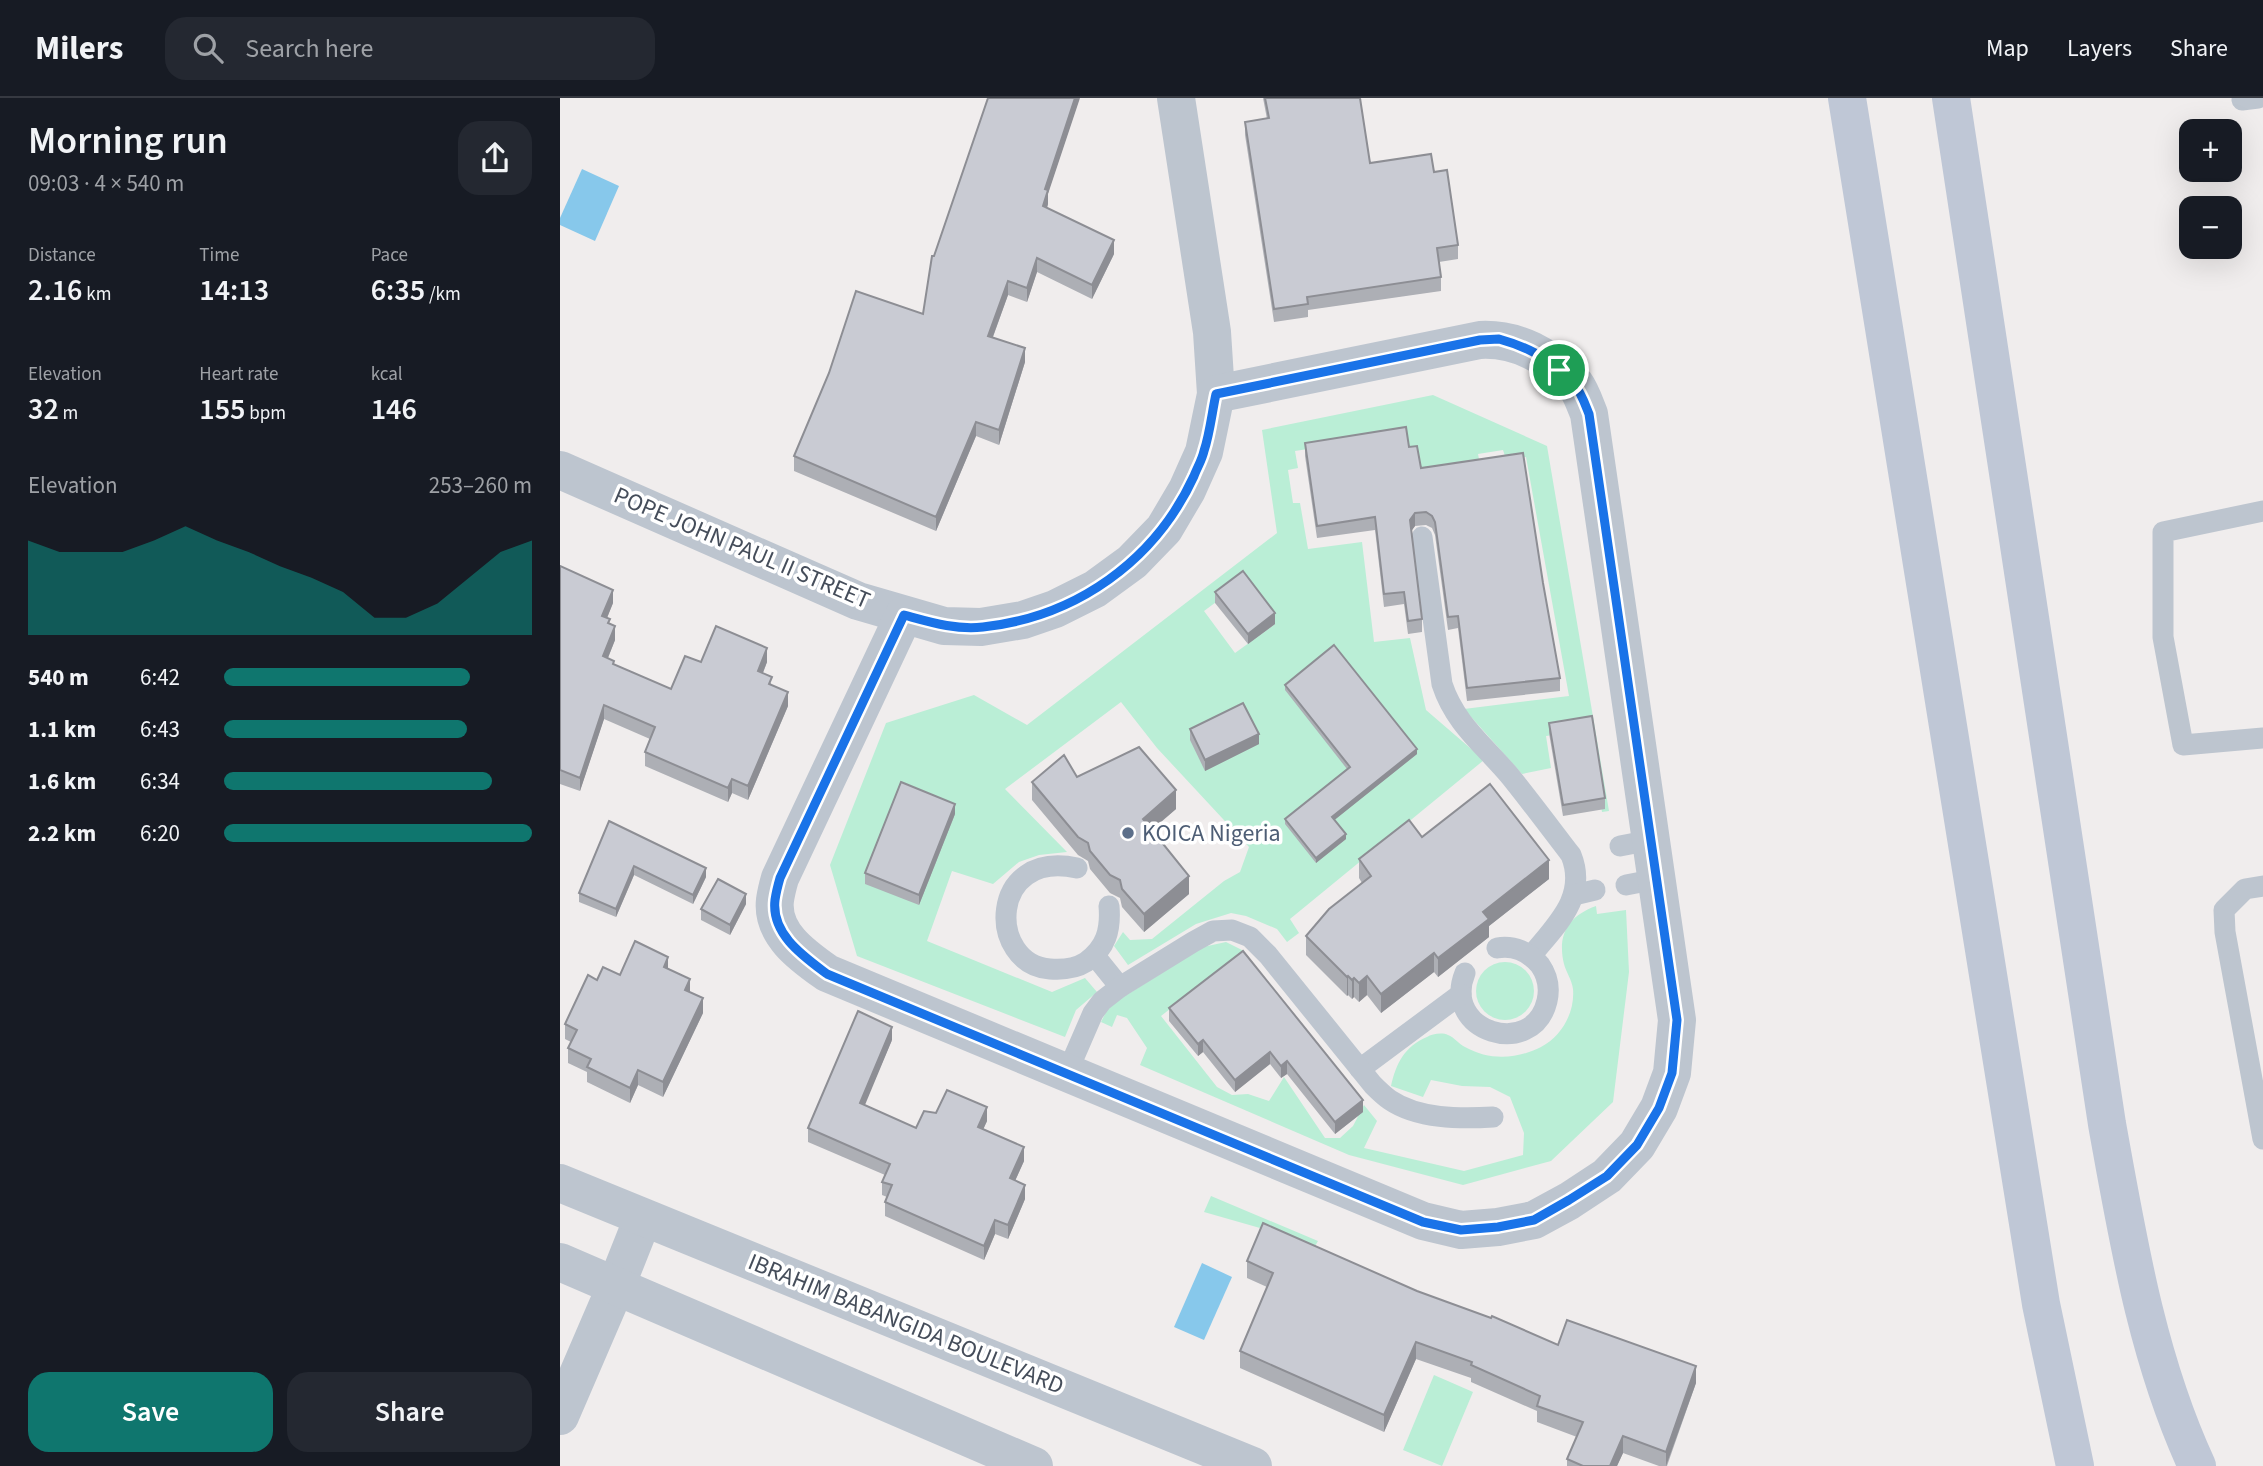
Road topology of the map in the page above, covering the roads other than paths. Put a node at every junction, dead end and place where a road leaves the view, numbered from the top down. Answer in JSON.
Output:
{"nodes":[{"id":1,"x":1176,"y":98,"type":"edge"},
{"id":2,"x":1847,"y":98,"type":"edge"},
{"id":3,"x":1951,"y":98,"type":"edge"},
{"id":4,"x":1216,"y":394,"type":"junction"},
{"id":5,"x":560,"y":470,"type":"edge"},
{"id":6,"x":2263,"y":511,"type":"edge"},
{"id":7,"x":1422,"y":537,"type":"dead end"},
{"id":8,"x":904,"y":615,"type":"junction"},
{"id":9,"x":2263,"y":738,"type":"edge"},
{"id":10,"x":1077,"y":868,"type":"edge"},
{"id":11,"x":2263,"y":886,"type":"edge"},
{"id":12,"x":1595,"y":891,"type":"dead end"},
{"id":13,"x":1574,"y":895,"type":"junction"},
{"id":14,"x":1109,"y":906,"type":"edge"},
{"id":15,"x":1497,"y":948,"type":"dead end"},
{"id":16,"x":1095,"y":956,"type":"junction"},
{"id":17,"x":1531,"y":956,"type":"junction"},
{"id":18,"x":1120,"y":987,"type":"junction"},
{"id":19,"x":1360,"y":1069,"type":"junction"},
{"id":20,"x":1067,"y":1073,"type":"junction"},
{"id":21,"x":1493,"y":1117,"type":"dead end"},
{"id":22,"x":2263,"y":1139,"type":"edge"},
{"id":23,"x":560,"y":1183,"type":"edge"},
{"id":24,"x":643,"y":1218,"type":"junction"},
{"id":25,"x":560,"y":1262,"type":"edge"},
{"id":26,"x":617,"y":1286,"type":"junction"},
{"id":27,"x":560,"y":1416,"type":"edge"},
{"id":28,"x":1034,"y":1466,"type":"edge"},
{"id":29,"x":1253,"y":1466,"type":"edge"},
{"id":30,"x":2075,"y":1466,"type":"edge"},
{"id":31,"x":2197,"y":1466,"type":"edge"}],
"edges":[{"from":1,"to":4,"type":"street","name":"POPE JOHN PAUL II STREET"},
{"from":2,"to":30,"type":"main road"},
{"from":3,"to":31,"type":"main road"},
{"from":4,"to":8,"type":"street","name":"POPE JOHN PAUL II STREET"},
{"from":4,"to":20,"type":"street"},
{"from":5,"to":8,"type":"street","name":"POPE JOHN PAUL II STREET"},
{"from":6,"to":9,"type":"lane"},
{"from":7,"to":13,"type":"lane"},
{"from":8,"to":20,"type":"street"},
{"from":10,"to":16,"type":"lane"},
{"from":11,"to":22,"type":"lane"},
{"from":12,"to":13,"type":"lane"},
{"from":13,"to":17,"type":"lane"},
{"from":14,"to":16,"type":"lane"},
{"from":15,"to":17,"type":"lane"},
{"from":16,"to":18,"type":"lane"},
{"from":17,"to":19,"type":"lane"},
{"from":18,"to":19,"type":"lane"},
{"from":18,"to":20,"type":"lane"},
{"from":19,"to":21,"type":"lane"},
{"from":23,"to":24,"type":"street","name":"IBRAHIM BABANGIDA BOULEVARD"},
{"from":24,"to":26,"type":"street"},
{"from":24,"to":29,"type":"street","name":"IBRAHIM BABANGIDA BOULEVARD"},
{"from":25,"to":26,"type":"street"},
{"from":26,"to":27,"type":"street"},
{"from":26,"to":28,"type":"street"}]}
